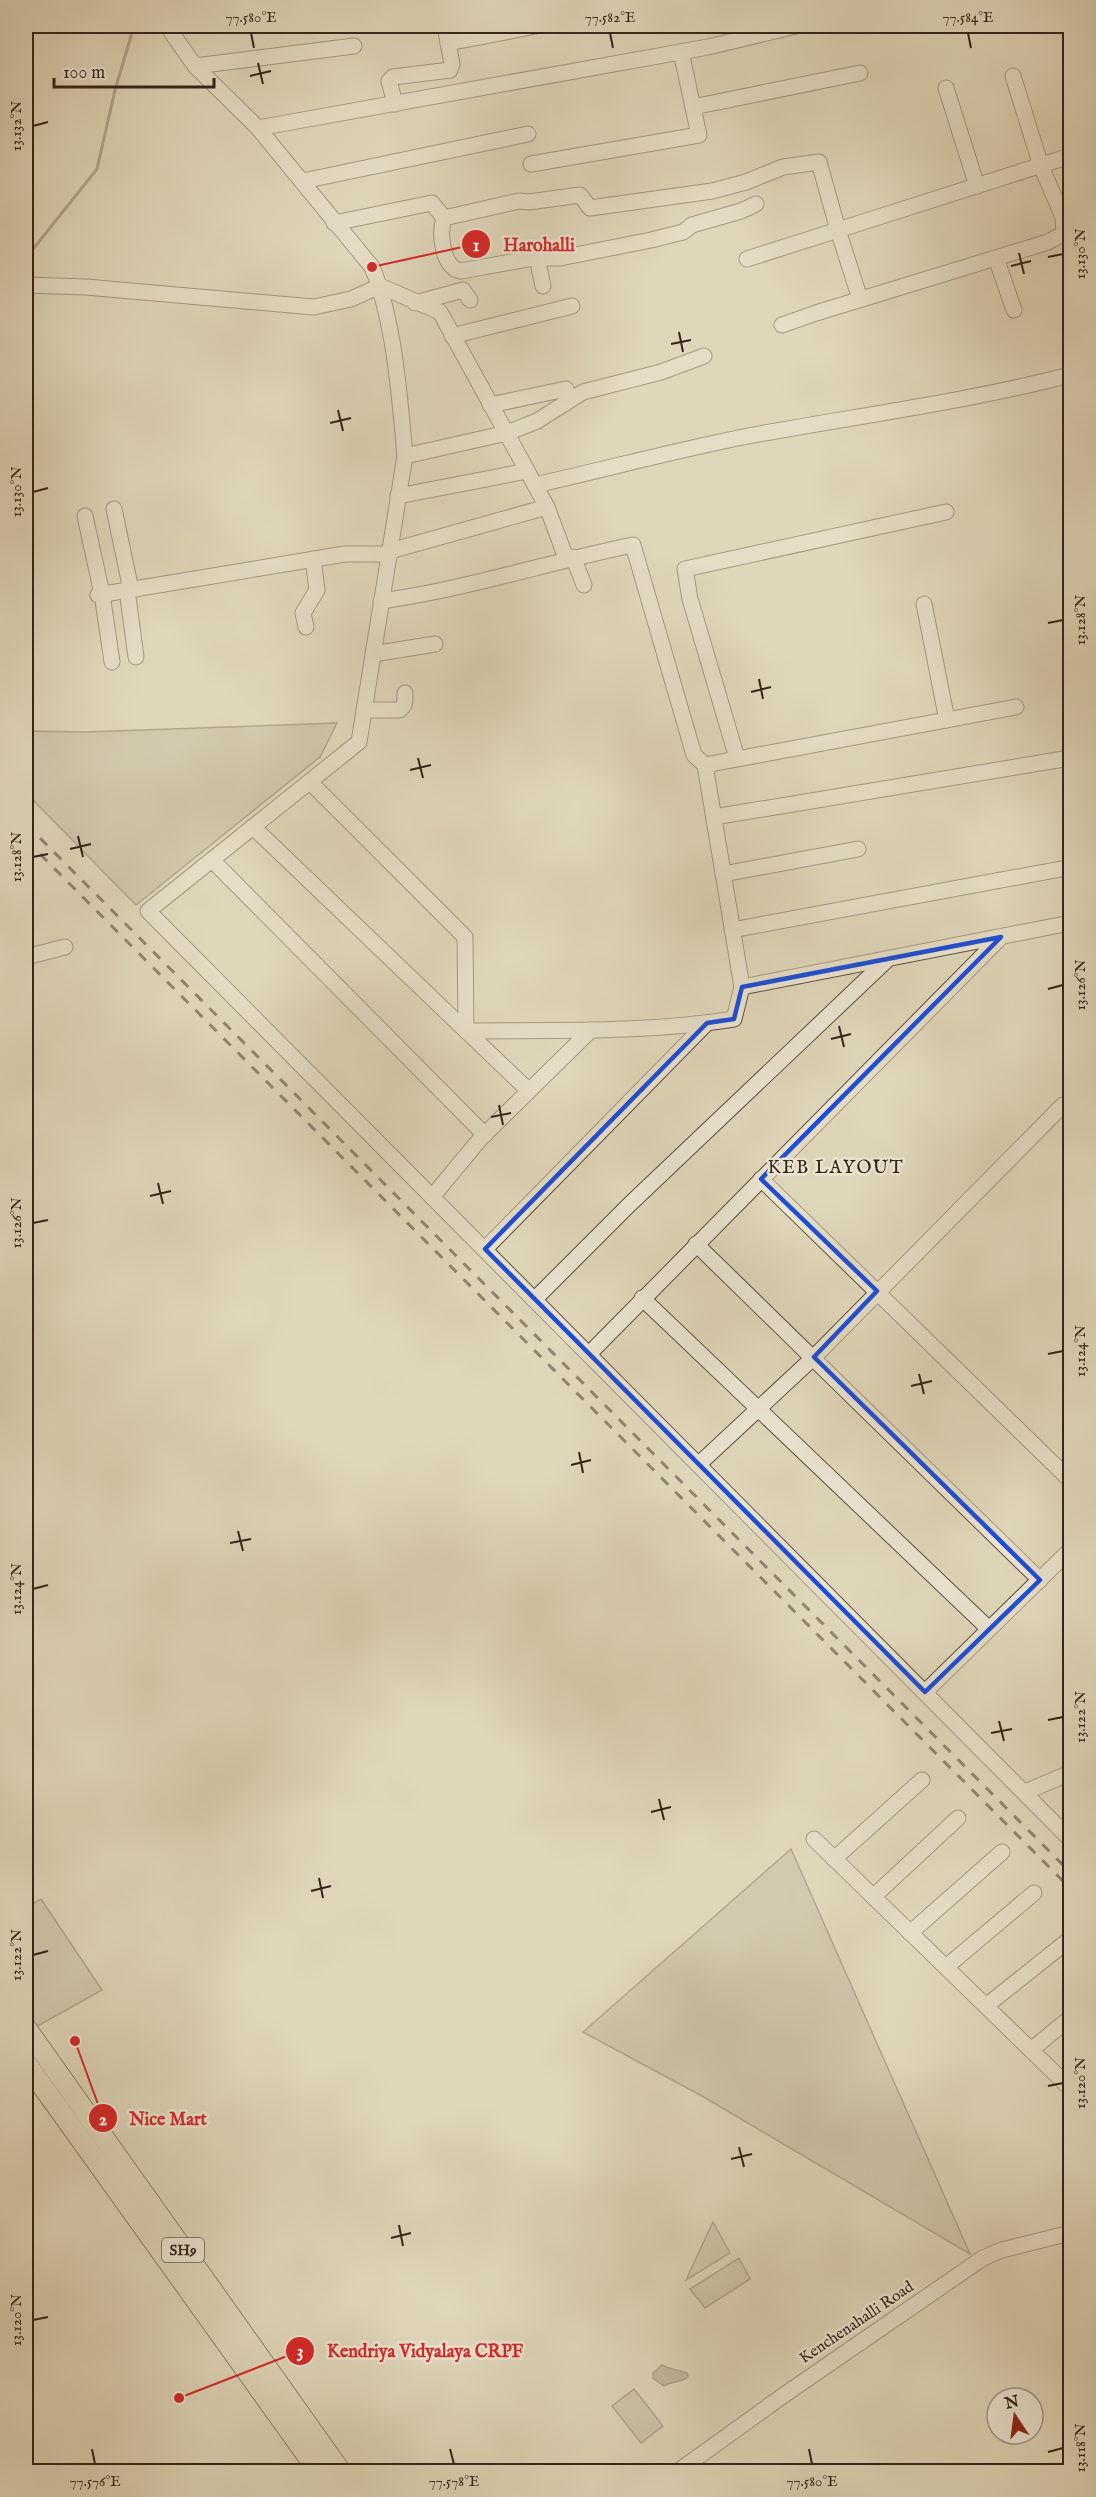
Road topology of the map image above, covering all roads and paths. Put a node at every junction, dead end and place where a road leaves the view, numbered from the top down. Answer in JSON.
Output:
{"nodes":[{"id":1,"x":168,"y":26,"type":"edge"},
{"id":2,"x":445,"y":26,"type":"edge"},
{"id":3,"x":536,"y":26,"type":"edge"},
{"id":4,"x":796,"y":26,"type":"edge"},
{"id":5,"x":448,"y":43,"type":"junction"},
{"id":6,"x":354,"y":46,"type":"dead end"},
{"id":7,"x":681,"y":52,"type":"junction"},
{"id":8,"x":195,"y":66,"type":"junction"},
{"id":9,"x":860,"y":73,"type":"dead end"},
{"id":10,"x":1013,"y":76,"type":"dead end"},
{"id":11,"x":946,"y":88,"type":"dead end"},
{"id":12,"x":395,"y":104,"type":"junction"},
{"id":13,"x":693,"y":107,"type":"junction"},
{"id":14,"x":258,"y":128,"type":"junction"},
{"id":15,"x":528,"y":134,"type":"dead end"},
{"id":16,"x":1071,"y":156,"type":"edge"},
{"id":17,"x":531,"y":164,"type":"dead end"},
{"id":18,"x":1041,"y":166,"type":"junction"},
{"id":19,"x":303,"y":181,"type":"junction"},
{"id":20,"x":977,"y":186,"type":"junction"},
{"id":21,"x":756,"y":204,"type":"dead end"},
{"id":22,"x":444,"y":218,"type":"junction"},
{"id":23,"x":334,"y":223,"type":"junction"},
{"id":24,"x":838,"y":230,"type":"junction"},
{"id":25,"x":1067,"y":232,"type":"edge"},
{"id":26,"x":537,"y":258,"type":"junction"},
{"id":27,"x":996,"y":258,"type":"junction"},
{"id":28,"x":747,"y":259,"type":"dead end"},
{"id":29,"x":26,"y":285,"type":"edge"},
{"id":30,"x":380,"y":286,"type":"junction"},
{"id":31,"x":543,"y":286,"type":"dead end"},
{"id":32,"x":860,"y":299,"type":"junction"},
{"id":33,"x":470,"y":300,"type":"dead end"},
{"id":34,"x":416,"y":303,"type":"junction"},
{"id":35,"x":572,"y":306,"type":"dead end"},
{"id":36,"x":1014,"y":310,"type":"dead end"},
{"id":37,"x":782,"y":326,"type":"dead end"},
{"id":38,"x":452,"y":336,"type":"junction"},
{"id":39,"x":704,"y":357,"type":"dead end"},
{"id":40,"x":1071,"y":375,"type":"edge"},
{"id":41,"x":566,"y":389,"type":"dead end"},
{"id":42,"x":490,"y":405,"type":"junction"},
{"id":43,"x":507,"y":433,"type":"junction"},
{"id":44,"x":405,"y":456,"type":"junction"},
{"id":45,"x":527,"y":471,"type":"junction"},
{"id":46,"x":535,"y":485,"type":"junction"},
{"id":47,"x":398,"y":496,"type":"junction"},
{"id":48,"x":547,"y":507,"type":"junction"},
{"id":49,"x":114,"y":509,"type":"dead end"},
{"id":50,"x":946,"y":512,"type":"dead end"},
{"id":51,"x":85,"y":516,"type":"dead end"},
{"id":52,"x":389,"y":552,"type":"junction"},
{"id":53,"x":570,"y":558,"type":"junction"},
{"id":54,"x":313,"y":559,"type":"junction"},
{"id":55,"x":584,"y":585,"type":"dead end"},
{"id":56,"x":129,"y":590,"type":"junction"},
{"id":57,"x":100,"y":594,"type":"junction"},
{"id":58,"x":381,"y":601,"type":"junction"},
{"id":59,"x":924,"y":604,"type":"dead end"},
{"id":60,"x":306,"y":627,"type":"dead end"},
{"id":61,"x":435,"y":644,"type":"dead end"},
{"id":62,"x":373,"y":654,"type":"junction"},
{"id":63,"x":136,"y":657,"type":"dead end"},
{"id":64,"x":112,"y":662,"type":"dead end"},
{"id":65,"x":405,"y":693,"type":"dead end"},
{"id":66,"x":1016,"y":707,"type":"dead end"},
{"id":67,"x":364,"y":710,"type":"junction"},
{"id":68,"x":947,"y":720,"type":"junction"},
{"id":69,"x":737,"y":758,"type":"junction"},
{"id":70,"x":1071,"y":759,"type":"edge"},
{"id":71,"x":705,"y":765,"type":"junction"},
{"id":72,"x":310,"y":782,"type":"junction"},
{"id":73,"x":714,"y":817,"type":"junction"},
{"id":74,"x":253,"y":827,"type":"junction"},
{"id":75,"x":858,"y":849,"type":"dead end"},
{"id":76,"x":212,"y":860,"type":"junction"},
{"id":77,"x":1061,"y":869,"type":"dead end"},
{"id":78,"x":723,"y":874,"type":"junction"},
{"id":79,"x":1071,"y":923,"type":"edge"},
{"id":80,"x":732,"y":930,"type":"junction"},
{"id":81,"x":1001,"y":937,"type":"junction"},
{"id":82,"x":65,"y":947,"type":"dead end"},
{"id":83,"x":26,"y":957,"type":"edge"},
{"id":84,"x":888,"y":959,"type":"junction"},
{"id":85,"x":742,"y":987,"type":"junction"},
{"id":86,"x":707,"y":1023,"type":"junction"},
{"id":87,"x":591,"y":1030,"type":"junction"},
{"id":88,"x":466,"y":1031,"type":"junction"},
{"id":89,"x":529,"y":1091,"type":"junction"},
{"id":90,"x":1063,"y":1105,"type":"dead end"},
{"id":91,"x":485,"y":1135,"type":"junction"},
{"id":92,"x":761,"y":1179,"type":"junction"},
{"id":93,"x":432,"y":1197,"type":"junction"},
{"id":94,"x":696,"y":1244,"type":"junction"},
{"id":95,"x":484,"y":1249,"type":"junction"},
{"id":96,"x":877,"y":1291,"type":"junction"},
{"id":97,"x":642,"y":1298,"type":"junction"},
{"id":98,"x":535,"y":1299,"type":"junction"},
{"id":99,"x":589,"y":1354,"type":"junction"},
{"id":100,"x":814,"y":1357,"type":"junction"},
{"id":101,"x":759,"y":1410,"type":"junction"},
{"id":102,"x":699,"y":1464,"type":"junction"},
{"id":103,"x":1071,"y":1480,"type":"edge"},
{"id":104,"x":1071,"y":1550,"type":"edge"},
{"id":105,"x":1040,"y":1580,"type":"junction"},
{"id":106,"x":989,"y":1629,"type":"junction"},
{"id":107,"x":925,"y":1692,"type":"junction"},
{"id":108,"x":1071,"y":1773,"type":"edge"},
{"id":109,"x":922,"y":1780,"type":"dead end"},
{"id":110,"x":1025,"y":1792,"type":"junction"},
{"id":111,"x":958,"y":1818,"type":"dead end"},
{"id":112,"x":1068,"y":1832,"type":"edge"},
{"id":113,"x":814,"y":1839,"type":"dead end"},
{"id":114,"x":1002,"y":1852,"type":"dead end"},
{"id":115,"x":834,"y":1859,"type":"junction"},
{"id":116,"x":1034,"y":1893,"type":"dead end"},
{"id":117,"x":873,"y":1897,"type":"junction"},
{"id":118,"x":910,"y":1933,"type":"junction"},
{"id":119,"x":1071,"y":1939,"type":"edge"},
{"id":120,"x":946,"y":1967,"type":"junction"},
{"id":121,"x":986,"y":2006,"type":"junction"},
{"id":122,"x":1071,"y":2018,"type":"edge"},
{"id":123,"x":26,"y":2028,"type":"edge"},
{"id":124,"x":1031,"y":2050,"type":"junction"},
{"id":125,"x":26,"y":2063,"type":"edge"},
{"id":126,"x":1071,"y":2088,"type":"edge"},
{"id":127,"x":1071,"y":2233,"type":"edge"},
{"id":128,"x":319,"y":2472,"type":"edge"},
{"id":129,"x":341,"y":2472,"type":"edge"},
{"id":130,"x":677,"y":2472,"type":"edge"}],
"edges":[{"from":1,"to":8,"type":"street"},
{"from":2,"to":5,"type":"street"},
{"from":3,"to":5,"type":"street"},
{"from":4,"to":7,"type":"street"},
{"from":5,"to":12,"type":"street"},
{"from":6,"to":8,"type":"street"},
{"from":7,"to":12,"type":"street"},
{"from":7,"to":13,"type":"street"},
{"from":8,"to":14,"type":"street"},
{"from":9,"to":13,"type":"street"},
{"from":10,"to":18,"type":"street"},
{"from":11,"to":20,"type":"street"},
{"from":12,"to":14,"type":"street"},
{"from":13,"to":17,"type":"street"},
{"from":14,"to":19,"type":"street"},
{"from":15,"to":19,"type":"street"},
{"from":16,"to":18,"type":"street"},
{"from":18,"to":20,"type":"street"},
{"from":18,"to":25,"type":"street"},
{"from":19,"to":23,"type":"street"},
{"from":20,"to":24,"type":"street"},
{"from":21,"to":26,"type":"street"},
{"from":22,"to":23,"type":"street"},
{"from":22,"to":24,"type":"street"},
{"from":22,"to":26,"type":"street"},
{"from":23,"to":30,"type":"street"},
{"from":24,"to":28,"type":"street"},
{"from":24,"to":32,"type":"street"},
{"from":25,"to":27,"type":"street"},
{"from":26,"to":31,"type":"street"},
{"from":27,"to":32,"type":"street"},
{"from":27,"to":36,"type":"street"},
{"from":29,"to":30,"type":"street"},
{"from":30,"to":34,"type":"street"},
{"from":30,"to":44,"type":"street"},
{"from":32,"to":37,"type":"street"},
{"from":33,"to":34,"type":"street"},
{"from":34,"to":38,"type":"street"},
{"from":35,"to":38,"type":"street"},
{"from":38,"to":42,"type":"street"},
{"from":39,"to":43,"type":"street"},
{"from":40,"to":46,"type":"street"},
{"from":41,"to":42,"type":"street"},
{"from":42,"to":43,"type":"street"},
{"from":43,"to":44,"type":"street"},
{"from":43,"to":45,"type":"street"},
{"from":44,"to":47,"type":"street"},
{"from":45,"to":46,"type":"street"},
{"from":45,"to":47,"type":"street"},
{"from":46,"to":48,"type":"street"},
{"from":47,"to":52,"type":"street"},
{"from":48,"to":52,"type":"street"},
{"from":48,"to":53,"type":"street"},
{"from":49,"to":56,"type":"street"},
{"from":50,"to":69,"type":"street"},
{"from":51,"to":57,"type":"street"},
{"from":52,"to":54,"type":"street"},
{"from":52,"to":58,"type":"street"},
{"from":53,"to":55,"type":"street"},
{"from":53,"to":58,"type":"street"},
{"from":53,"to":71,"type":"street"},
{"from":54,"to":56,"type":"street"},
{"from":54,"to":60,"type":"street"},
{"from":56,"to":57,"type":"street"},
{"from":56,"to":63,"type":"street"},
{"from":57,"to":64,"type":"street"},
{"from":58,"to":62,"type":"street"},
{"from":59,"to":68,"type":"street"},
{"from":61,"to":62,"type":"street"},
{"from":62,"to":67,"type":"street"},
{"from":65,"to":67,"type":"street"},
{"from":66,"to":68,"type":"street"},
{"from":67,"to":72,"type":"street"},
{"from":68,"to":69,"type":"street"},
{"from":69,"to":71,"type":"street"},
{"from":70,"to":73,"type":"street"},
{"from":71,"to":73,"type":"street"},
{"from":72,"to":74,"type":"street"},
{"from":72,"to":88,"type":"street"},
{"from":73,"to":78,"type":"street"},
{"from":74,"to":76,"type":"street"},
{"from":74,"to":88,"type":"street"},
{"from":75,"to":78,"type":"street"},
{"from":76,"to":91,"type":"street"},
{"from":76,"to":93,"type":"street"},
{"from":77,"to":80,"type":"street"},
{"from":78,"to":80,"type":"street"},
{"from":79,"to":81,"type":"street"},
{"from":80,"to":85,"type":"street"},
{"from":81,"to":84,"type":"street"},
{"from":81,"to":92,"type":"street"},
{"from":82,"to":83,"type":"street"},
{"from":84,"to":85,"type":"street"},
{"from":84,"to":98,"type":"street"},
{"from":85,"to":86,"type":"street"},
{"from":86,"to":87,"type":"street"},
{"from":86,"to":95,"type":"street"},
{"from":87,"to":88,"type":"street"},
{"from":87,"to":89,"type":"street"},
{"from":88,"to":89,"type":"street"},
{"from":89,"to":91,"type":"street"},
{"from":90,"to":96,"type":"street"},
{"from":91,"to":93,"type":"street"},
{"from":92,"to":94,"type":"street"},
{"from":92,"to":96,"type":"street"},
{"from":93,"to":95,"type":"street"},
{"from":94,"to":97,"type":"street"},
{"from":94,"to":100,"type":"street"},
{"from":95,"to":98,"type":"street"},
{"from":96,"to":100,"type":"street"},
{"from":96,"to":103,"type":"street"},
{"from":97,"to":99,"type":"street"},
{"from":97,"to":101,"type":"street"},
{"from":98,"to":99,"type":"street"},
{"from":99,"to":102,"type":"street"},
{"from":100,"to":101,"type":"street"},
{"from":100,"to":105,"type":"street"},
{"from":101,"to":102,"type":"street"},
{"from":101,"to":106,"type":"street"},
{"from":102,"to":107,"type":"street"},
{"from":104,"to":105,"type":"street"},
{"from":105,"to":106,"type":"street"},
{"from":106,"to":107,"type":"street"},
{"from":107,"to":110,"type":"street"},
{"from":108,"to":110,"type":"street"},
{"from":109,"to":115,"type":"street"},
{"from":110,"to":112,"type":"street"},
{"from":111,"to":117,"type":"street"},
{"from":113,"to":115,"type":"street"},
{"from":114,"to":118,"type":"street"},
{"from":115,"to":117,"type":"street"},
{"from":116,"to":120,"type":"street"},
{"from":117,"to":118,"type":"street"},
{"from":118,"to":120,"type":"street"},
{"from":119,"to":121,"type":"street"},
{"from":120,"to":121,"type":"street"},
{"from":121,"to":124,"type":"street"},
{"from":122,"to":124,"type":"street"},
{"from":123,"to":129,"type":"main road","number":"SH9"},
{"from":124,"to":126,"type":"street"},
{"from":125,"to":128,"type":"main road","number":"SH9"},
{"from":127,"to":130,"type":"street","name":"Kenchenahalli Road"}]}
